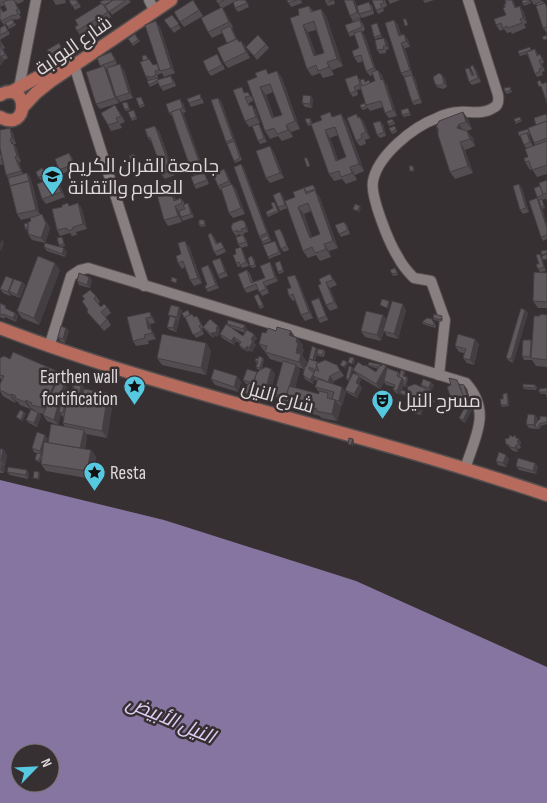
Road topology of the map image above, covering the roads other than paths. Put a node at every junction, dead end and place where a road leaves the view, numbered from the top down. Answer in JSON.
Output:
{"nodes":[{"id":1,"x":36,"y":0,"type":"edge"},
{"id":2,"x":171,"y":0,"type":"edge"},
{"id":3,"x":468,"y":0,"type":"edge"},
{"id":4,"x":153,"y":4,"type":"edge"},
{"id":5,"x":74,"y":65,"type":"junction"},
{"id":6,"x":10,"y":92,"type":"edge"},
{"id":7,"x":23,"y":107,"type":"junction"},
{"id":8,"x":3,"y":121,"type":"edge"},
{"id":9,"x":144,"y":286,"type":"junction"},
{"id":10,"x":0,"y":328,"type":"edge"},
{"id":11,"x":50,"y":347,"type":"junction"},
{"id":12,"x":439,"y":374,"type":"junction"},
{"id":13,"x":465,"y":469,"type":"junction"},
{"id":14,"x":547,"y":495,"type":"edge"}],
"edges":[{"from":1,"to":6,"type":"street"},
{"from":2,"to":4,"type":"main road","name":"شارع البوابة"},
{"from":3,"to":12,"type":"street"},
{"from":4,"to":5,"type":"main road","name":"شارع البوابة"},
{"from":4,"to":6,"type":"main road","name":"شارع البوابة"},
{"from":5,"to":7,"type":"main road","name":"شارع البوابة"},
{"from":5,"to":9,"type":"street"},
{"from":6,"to":7,"type":"main road"},
{"from":7,"to":8,"type":"main road","name":"شارع البوابة"},
{"from":9,"to":11,"type":"street"},
{"from":9,"to":12,"type":"street"},
{"from":10,"to":11,"type":"main road","name":"شارع النيل"},
{"from":11,"to":13,"type":"main road","name":"شارع النيل"},
{"from":12,"to":13,"type":"street"},
{"from":13,"to":14,"type":"main road","name":"شارع النيل"}]}
